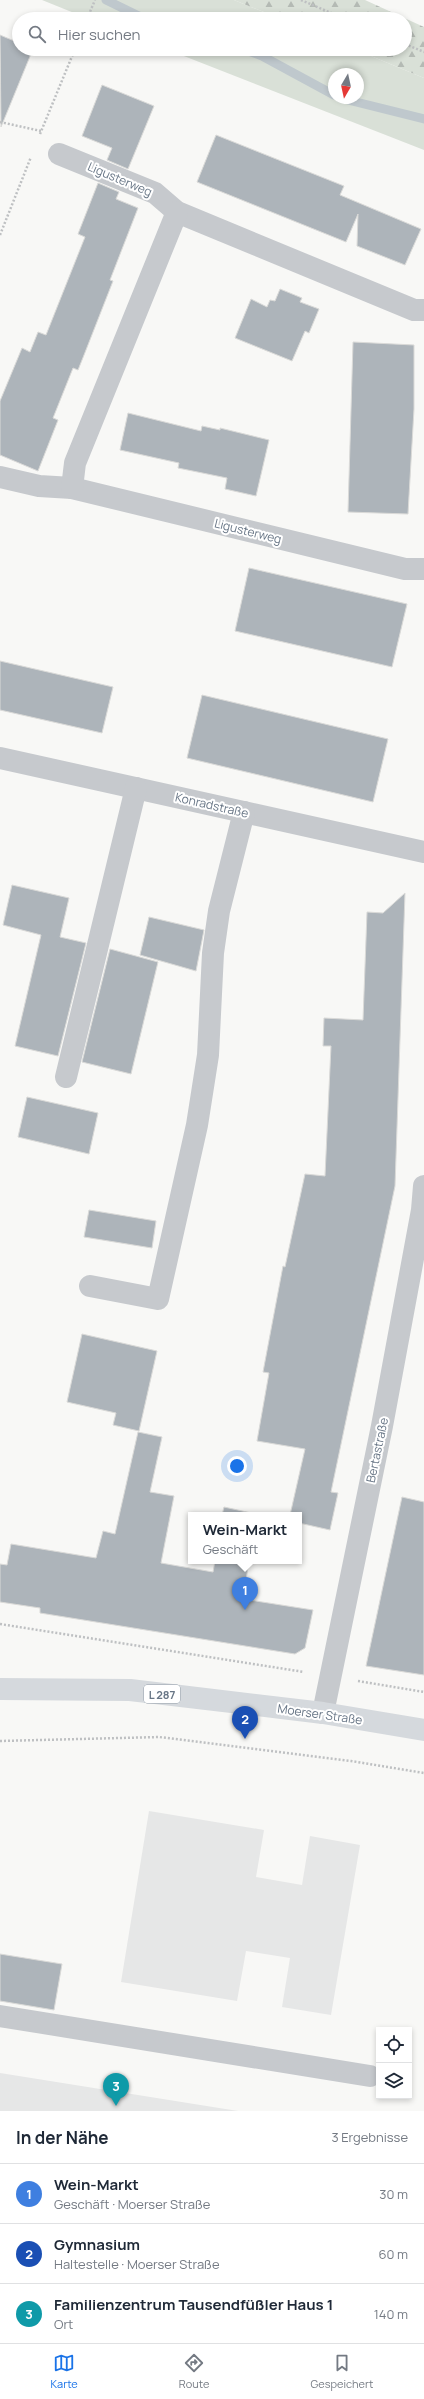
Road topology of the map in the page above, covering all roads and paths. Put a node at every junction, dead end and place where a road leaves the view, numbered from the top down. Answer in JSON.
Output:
{"nodes":[{"id":1,"x":95,"y":0,"type":"edge"},
{"id":2,"x":301,"y":0,"type":"edge"},
{"id":3,"x":90,"y":12,"type":"edge"},
{"id":4,"x":329,"y":12,"type":"edge"},
{"id":5,"x":412,"y":47,"type":"edge"},
{"id":6,"x":424,"y":52,"type":"edge"},
{"id":7,"x":0,"y":122,"type":"edge"},
{"id":8,"x":41,"y":132,"type":"dead end"},
{"id":9,"x":59,"y":154,"type":"dead end"},
{"id":10,"x":177,"y":212,"type":"junction"},
{"id":11,"x":424,"y":310,"type":"edge"},
{"id":12,"x":0,"y":477,"type":"edge"},
{"id":13,"x":72,"y":488,"type":"junction"},
{"id":14,"x":424,"y":569,"type":"edge"},
{"id":15,"x":0,"y":758,"type":"edge"},
{"id":16,"x":136,"y":788,"type":"junction"},
{"id":17,"x":244,"y":812,"type":"junction"},
{"id":18,"x":424,"y":852,"type":"edge"},
{"id":19,"x":66,"y":1077,"type":"dead end"},
{"id":20,"x":424,"y":1186,"type":"edge"},
{"id":21,"x":90,"y":1286,"type":"dead end"},
{"id":22,"x":0,"y":1624,"type":"edge"},
{"id":23,"x":330,"y":1677,"type":"junction"},
{"id":24,"x":0,"y":1689,"type":"edge"},
{"id":25,"x":424,"y":1692,"type":"edge"},
{"id":26,"x":323,"y":1713,"type":"junction"},
{"id":27,"x":424,"y":1730,"type":"edge"},
{"id":28,"x":0,"y":1741,"type":"edge"},
{"id":29,"x":424,"y":1773,"type":"edge"},
{"id":30,"x":0,"y":2016,"type":"edge"},
{"id":31,"x":370,"y":2076,"type":"dead end"}],
"edges":[{"from":1,"to":3,"type":"path"},
{"from":2,"to":4,"type":"path"},
{"from":5,"to":6,"type":"path"},
{"from":7,"to":8,"type":"path"},
{"from":9,"to":10,"type":"street","name":"Ligusterweg"},
{"from":10,"to":11,"type":"street","name":"Ligusterweg"},
{"from":10,"to":13,"type":"street"},
{"from":12,"to":13,"type":"street","name":"Ligusterweg"},
{"from":13,"to":14,"type":"street","name":"Ligusterweg"},
{"from":15,"to":16,"type":"street","name":"Konradstraße"},
{"from":16,"to":17,"type":"street","name":"Konradstraße"},
{"from":16,"to":19,"type":"street"},
{"from":17,"to":18,"type":"street","name":"Konradstraße"},
{"from":17,"to":21,"type":"street"},
{"from":20,"to":23,"type":"street","name":"Bertastraße"},
{"from":22,"to":23,"type":"path"},
{"from":23,"to":25,"type":"path"},
{"from":23,"to":26,"type":"street","name":"Bertastraße"},
{"from":24,"to":26,"type":"main road","name":"Moerser Straße","number":"L 287"},
{"from":26,"to":27,"type":"main road","name":"Moerser Straße","number":"L 287"},
{"from":28,"to":29,"type":"path"},
{"from":30,"to":31,"type":"street"}]}
